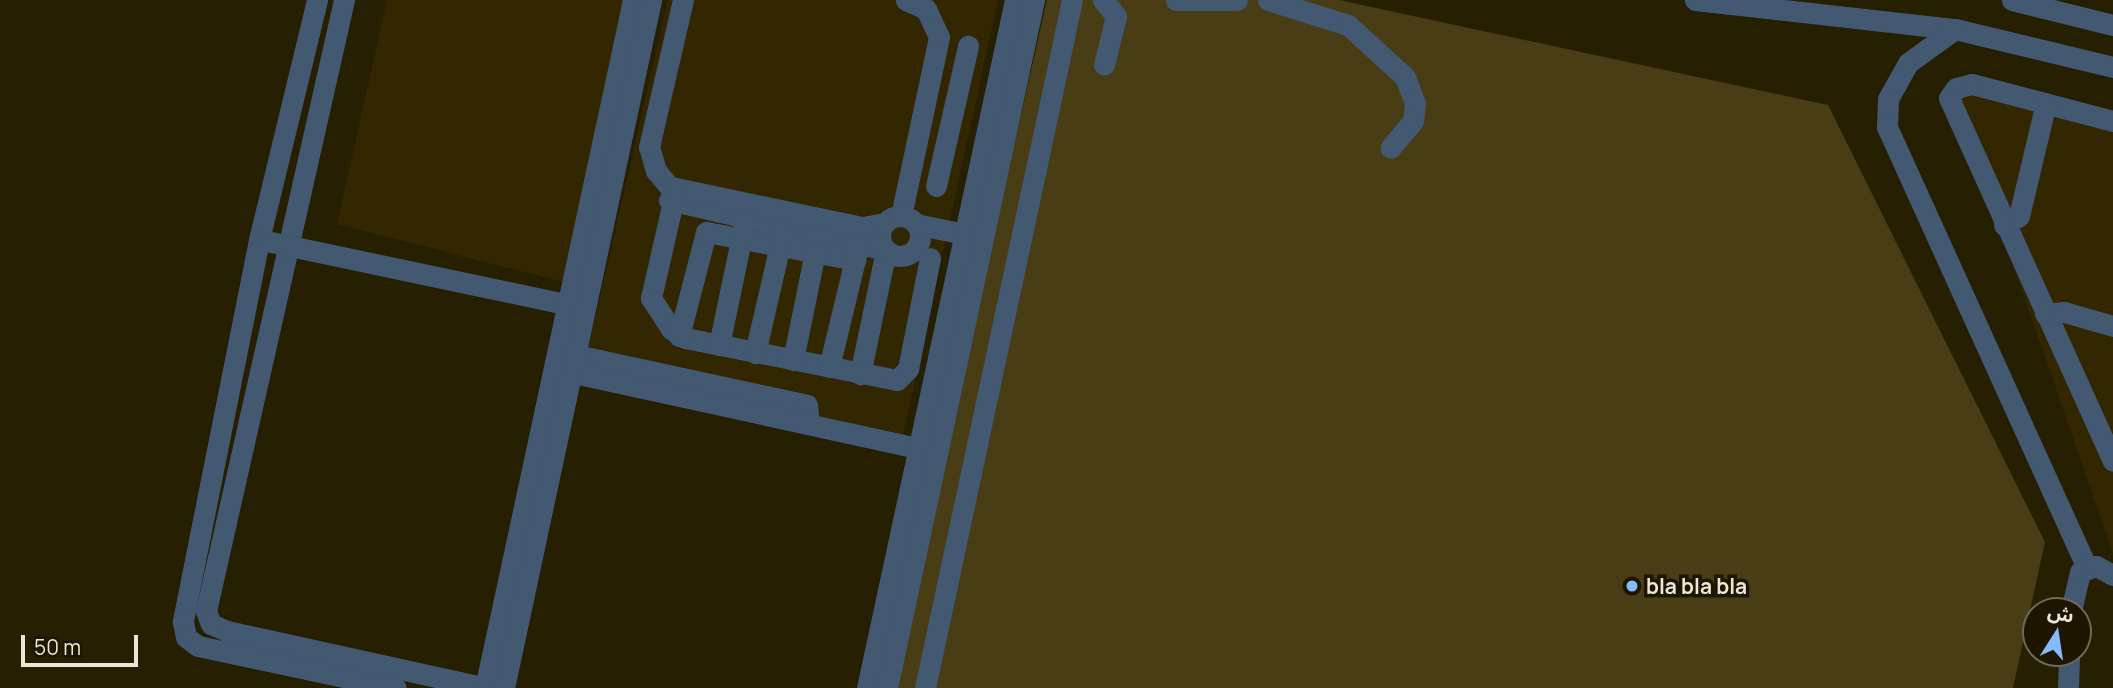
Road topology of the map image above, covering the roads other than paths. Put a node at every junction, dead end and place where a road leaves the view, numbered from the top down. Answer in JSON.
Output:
{"nodes":[{"id":1,"x":317,"y":0,"type":"edge"},
{"id":2,"x":344,"y":0,"type":"edge"},
{"id":3,"x":633,"y":0,"type":"edge"},
{"id":4,"x":651,"y":0,"type":"edge"},
{"id":5,"x":683,"y":0,"type":"edge"},
{"id":6,"x":906,"y":0,"type":"edge"},
{"id":7,"x":1015,"y":0,"type":"edge"},
{"id":8,"x":1034,"y":0,"type":"edge"},
{"id":9,"x":1072,"y":0,"type":"edge"},
{"id":10,"x":1103,"y":0,"type":"edge"},
{"id":11,"x":1176,"y":0,"type":"edge"},
{"id":12,"x":1237,"y":0,"type":"edge"},
{"id":13,"x":1268,"y":0,"type":"edge"},
{"id":14,"x":1695,"y":0,"type":"edge"},
{"id":15,"x":2012,"y":0,"type":"edge"},
{"id":16,"x":1903,"y":22,"type":"junction"},
{"id":17,"x":2113,"y":25,"type":"edge"},
{"id":18,"x":1955,"y":29,"type":"junction"},
{"id":19,"x":968,"y":46,"type":"dead end"},
{"id":20,"x":1908,"y":63,"type":"junction"},
{"id":21,"x":1104,"y":65,"type":"dead end"},
{"id":22,"x":2113,"y":67,"type":"edge"},
{"id":23,"x":932,"y":72,"type":"junction"},
{"id":24,"x":961,"y":78,"type":"junction"},
{"id":25,"x":2046,"y":103,"type":"junction"},
{"id":26,"x":2113,"y":121,"type":"edge"},
{"id":27,"x":1390,"y":148,"type":"dead end"},
{"id":28,"x":914,"y":157,"type":"junction"},
{"id":29,"x":941,"y":163,"type":"junction"},
{"id":30,"x":936,"y":186,"type":"dead end"},
{"id":31,"x":671,"y":195,"type":"junction"},
{"id":32,"x":745,"y":218,"type":"junction"},
{"id":33,"x":901,"y":221,"type":"junction"},
{"id":34,"x":2004,"y":225,"type":"junction"},
{"id":35,"x":782,"y":235,"type":"junction"},
{"id":36,"x":974,"y":236,"type":"junction"},
{"id":37,"x":259,"y":240,"type":"junction"},
{"id":38,"x":286,"y":246,"type":"junction"},
{"id":39,"x":886,"y":250,"type":"junction"},
{"id":40,"x":857,"y":251,"type":"junction"},
{"id":41,"x":815,"y":252,"type":"junction"},
{"id":42,"x":909,"y":253,"type":"junction"},
{"id":43,"x":930,"y":258,"type":"junction"},
{"id":44,"x":968,"y":265,"type":"junction"},
{"id":45,"x":577,"y":307,"type":"junction"},
{"id":46,"x":2045,"y":314,"type":"junction"},
{"id":47,"x":2113,"y":326,"type":"edge"},
{"id":48,"x":679,"y":336,"type":"junction"},
{"id":49,"x":719,"y":345,"type":"junction"},
{"id":50,"x":755,"y":352,"type":"junction"},
{"id":51,"x":793,"y":360,"type":"junction"},
{"id":52,"x":567,"y":365,"type":"junction"},
{"id":53,"x":829,"y":367,"type":"junction"},
{"id":54,"x":860,"y":374,"type":"junction"},
{"id":55,"x":928,"y":450,"type":"junction"},
{"id":56,"x":2113,"y":461,"type":"edge"},
{"id":57,"x":2087,"y":568,"type":"junction"},
{"id":58,"x":2113,"y":575,"type":"edge"},
{"id":59,"x":2072,"y":597,"type":"edge"},
{"id":60,"x":2069,"y":667,"type":"edge"},
{"id":61,"x":396,"y":688,"type":"edge"},
{"id":62,"x":486,"y":688,"type":"edge"},
{"id":63,"x":505,"y":688,"type":"edge"},
{"id":64,"x":867,"y":688,"type":"edge"},
{"id":65,"x":887,"y":688,"type":"edge"},
{"id":66,"x":925,"y":688,"type":"edge"},
{"id":67,"x":2068,"y":688,"type":"edge"}],
"edges":[{"from":1,"to":37,"type":"street"},
{"from":2,"to":38,"type":"street"},
{"from":3,"to":45,"type":"street"},
{"from":4,"to":45,"type":"street"},
{"from":5,"to":31,"type":"street"},
{"from":6,"to":23,"type":"street"},
{"from":7,"to":36,"type":"street"},
{"from":8,"to":36,"type":"street"},
{"from":9,"to":66,"type":"street"},
{"from":10,"to":21,"type":"street"},
{"from":11,"to":12,"type":"street"},
{"from":13,"to":27,"type":"street"},
{"from":14,"to":16,"type":"street"},
{"from":15,"to":17,"type":"street"},
{"from":16,"to":18,"type":"street"},
{"from":16,"to":20,"type":"street"},
{"from":18,"to":20,"type":"street"},
{"from":18,"to":22,"type":"street"},
{"from":19,"to":24,"type":"street"},
{"from":20,"to":57,"type":"street"},
{"from":23,"to":24,"type":"street"},
{"from":23,"to":28,"type":"street"},
{"from":24,"to":29,"type":"street"},
{"from":25,"to":26,"type":"street"},
{"from":25,"to":34,"type":"street"},
{"from":25,"to":34,"type":"street"},
{"from":28,"to":29,"type":"street"},
{"from":28,"to":33,"type":"street"},
{"from":29,"to":30,"type":"street"},
{"from":31,"to":32,"type":"street"},
{"from":31,"to":48,"type":"street"},
{"from":32,"to":33,"type":"street"},
{"from":32,"to":35,"type":"street"},
{"from":32,"to":48,"type":"street"},
{"from":32,"to":49,"type":"street"},
{"from":33,"to":36,"type":"street"},
{"from":33,"to":39,"type":"street"},
{"from":33,"to":42,"type":"street"},
{"from":34,"to":46,"type":"street"},
{"from":35,"to":40,"type":"street"},
{"from":35,"to":41,"type":"street"},
{"from":35,"to":50,"type":"street"},
{"from":36,"to":44,"type":"street"},
{"from":37,"to":38,"type":"street"},
{"from":37,"to":61,"type":"street"},
{"from":38,"to":45,"type":"street"},
{"from":38,"to":62,"type":"street"},
{"from":39,"to":40,"type":"street"},
{"from":39,"to":42,"type":"street"},
{"from":39,"to":54,"type":"street"},
{"from":40,"to":41,"type":"street"},
{"from":40,"to":53,"type":"street"},
{"from":41,"to":51,"type":"street"},
{"from":42,"to":43,"type":"street"},
{"from":43,"to":44,"type":"street"},
{"from":43,"to":54,"type":"street"},
{"from":44,"to":55,"type":"street"},
{"from":45,"to":52,"type":"street"},
{"from":46,"to":47,"type":"street"},
{"from":46,"to":56,"type":"street"},
{"from":48,"to":49,"type":"street"},
{"from":49,"to":50,"type":"street"},
{"from":50,"to":51,"type":"street"},
{"from":51,"to":53,"type":"street"},
{"from":52,"to":55,"type":"street"},
{"from":52,"to":62,"type":"street"},
{"from":52,"to":63,"type":"street"},
{"from":53,"to":54,"type":"street"},
{"from":55,"to":64,"type":"street"},
{"from":55,"to":65,"type":"street"},
{"from":57,"to":58,"type":"street"},
{"from":57,"to":59,"type":"street"},
{"from":60,"to":67,"type":"street"}]}
